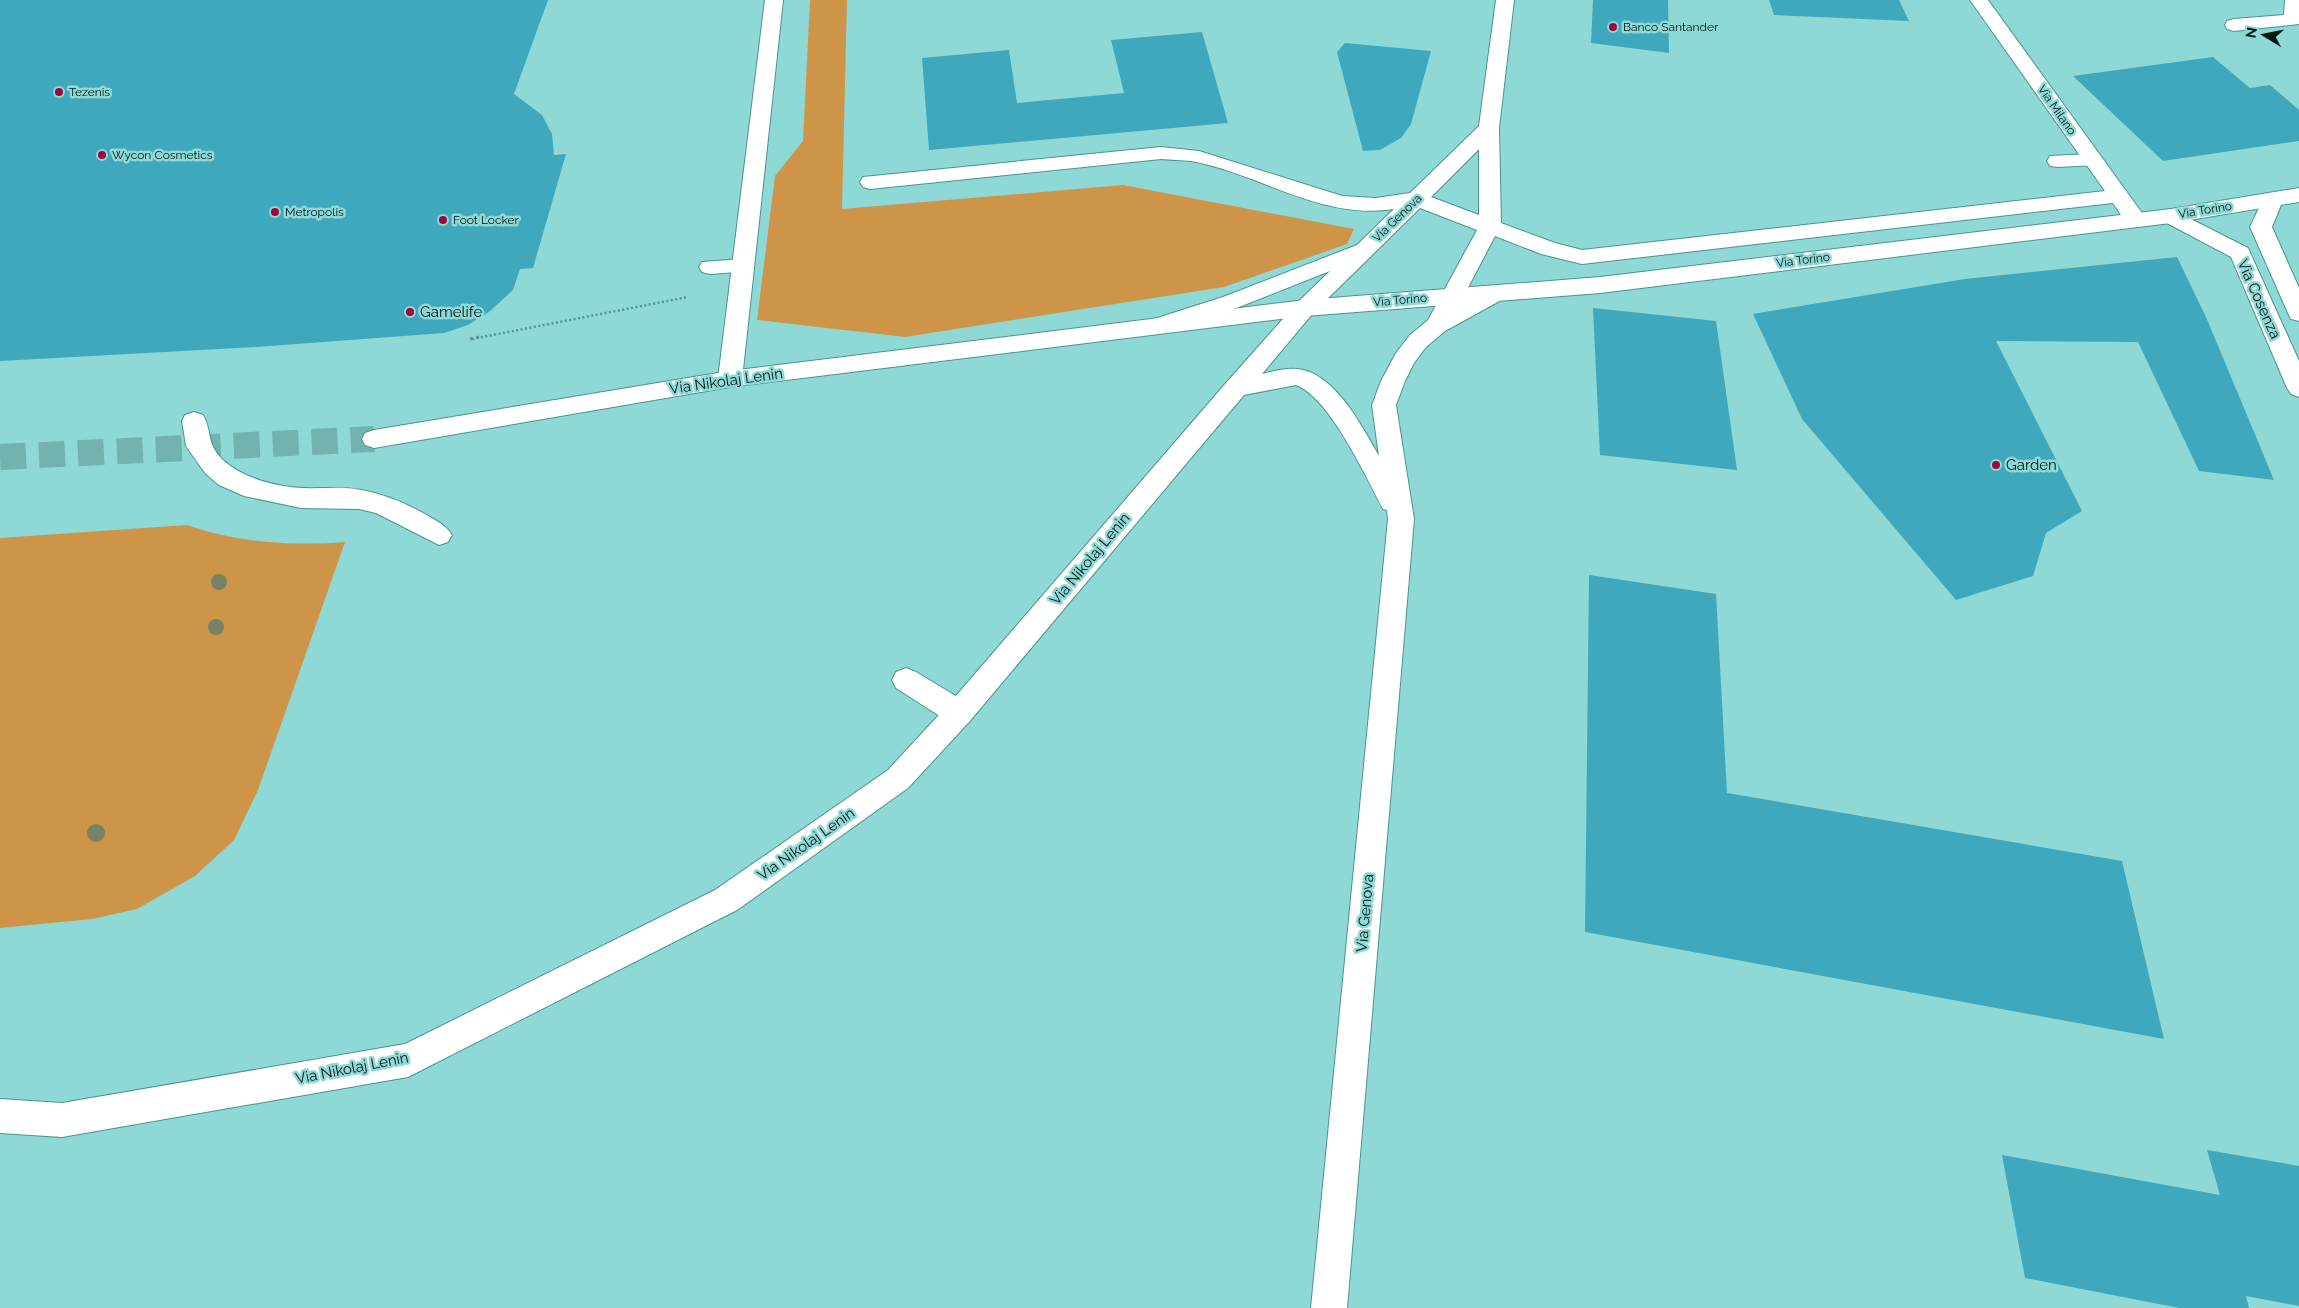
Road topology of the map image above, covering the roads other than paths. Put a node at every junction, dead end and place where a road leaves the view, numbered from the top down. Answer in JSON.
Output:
{"nodes":[{"id":1,"x":774,"y":0,"type":"edge"},
{"id":2,"x":1505,"y":0,"type":"edge"},
{"id":3,"x":1979,"y":0,"type":"edge"},
{"id":4,"x":2294,"y":0,"type":"edge"},
{"id":5,"x":2234,"y":25,"type":"dead end"},
{"id":6,"x":1489,"y":128,"type":"junction"},
{"id":7,"x":2092,"y":160,"type":"junction"},
{"id":8,"x":2057,"y":161,"type":"dead end"},
{"id":9,"x":870,"y":182,"type":"dead end"},
{"id":10,"x":2299,"y":195,"type":"edge"},
{"id":11,"x":2119,"y":196,"type":"junction"},
{"id":12,"x":1417,"y":199,"type":"junction"},
{"id":13,"x":2272,"y":200,"type":"junction"},
{"id":14,"x":2171,"y":216,"type":"junction"},
{"id":15,"x":2136,"y":220,"type":"junction"},
{"id":16,"x":1490,"y":226,"type":"junction"},
{"id":17,"x":1367,"y":248,"type":"junction"},
{"id":18,"x":743,"y":266,"type":"junction"},
{"id":19,"x":710,"y":268,"type":"dead end"},
{"id":20,"x":1497,"y":293,"type":"junction"},
{"id":21,"x":1454,"y":296,"type":"junction"},
{"id":22,"x":1306,"y":308,"type":"junction"},
{"id":23,"x":2299,"y":313,"type":"edge"},
{"id":24,"x":1437,"y":324,"type":"junction"},
{"id":25,"x":1158,"y":327,"type":"junction"},
{"id":26,"x":730,"y":379,"type":"junction"},
{"id":27,"x":2299,"y":388,"type":"edge"},
{"id":28,"x":1234,"y":389,"type":"junction"},
{"id":29,"x":194,"y":421,"type":"dead end"},
{"id":30,"x":374,"y":439,"type":"tunnel mouth"},
{"id":31,"x":1401,"y":519,"type":"junction"},
{"id":32,"x":439,"y":535,"type":"dead end"},
{"id":33,"x":906,"y":680,"type":"dead end"},
{"id":34,"x":959,"y":713,"type":"junction"},
{"id":35,"x":0,"y":1116,"type":"edge"},
{"id":36,"x":1329,"y":1308,"type":"edge"}],
"edges":[{"from":1,"to":18,"type":"street"},
{"from":2,"to":6,"type":"street"},
{"from":3,"to":7,"type":"street","name":"Via Milano"},
{"from":4,"to":5,"type":"street"},
{"from":6,"to":12,"type":"street","name":"Via Genova"},
{"from":6,"to":16,"type":"street"},
{"from":7,"to":8,"type":"street"},
{"from":7,"to":11,"type":"street","name":"Via Milano"},
{"from":9,"to":12,"type":"street"},
{"from":10,"to":13,"type":"street","name":"Via Torino"},
{"from":11,"to":15,"type":"street","name":"Via Milano"},
{"from":11,"to":16,"type":"street"},
{"from":12,"to":16,"type":"street"},
{"from":12,"to":17,"type":"street","name":"Via Genova"},
{"from":13,"to":14,"type":"street","name":"Via Torino"},
{"from":13,"to":23,"type":"street","name":"Via Cosenza"},
{"from":14,"to":15,"type":"street","name":"Via Torino"},
{"from":14,"to":27,"type":"street","name":"Via Cosenza"},
{"from":15,"to":20,"type":"street","name":"Via Torino"},
{"from":16,"to":21,"type":"street","name":"Via Genova"},
{"from":17,"to":22,"type":"street","name":"Via Genova"},
{"from":17,"to":25,"type":"street"},
{"from":18,"to":19,"type":"street"},
{"from":18,"to":26,"type":"street"},
{"from":20,"to":21,"type":"street","name":"Via Torino"},
{"from":20,"to":24,"type":"street","name":"Via Genova"},
{"from":21,"to":22,"type":"street","name":"Via Torino"},
{"from":21,"to":24,"type":"street","name":"Via Genova"},
{"from":22,"to":25,"type":"street","name":"Via Nikolaj Lenin"},
{"from":22,"to":28,"type":"street","name":"Via Nikolaj Lenin"},
{"from":24,"to":31,"type":"street","name":"Via Genova"},
{"from":25,"to":26,"type":"street","name":"Via Nikolaj Lenin"},
{"from":26,"to":30,"type":"street","name":"Via Nikolaj Lenin"},
{"from":28,"to":31,"type":"street"},
{"from":28,"to":34,"type":"street","name":"Via Nikolaj Lenin"},
{"from":29,"to":32,"type":"street"},
{"from":31,"to":36,"type":"street","name":"Via Genova"},
{"from":33,"to":34,"type":"street"},
{"from":34,"to":35,"type":"street","name":"Via Nikolaj Lenin"}]}
